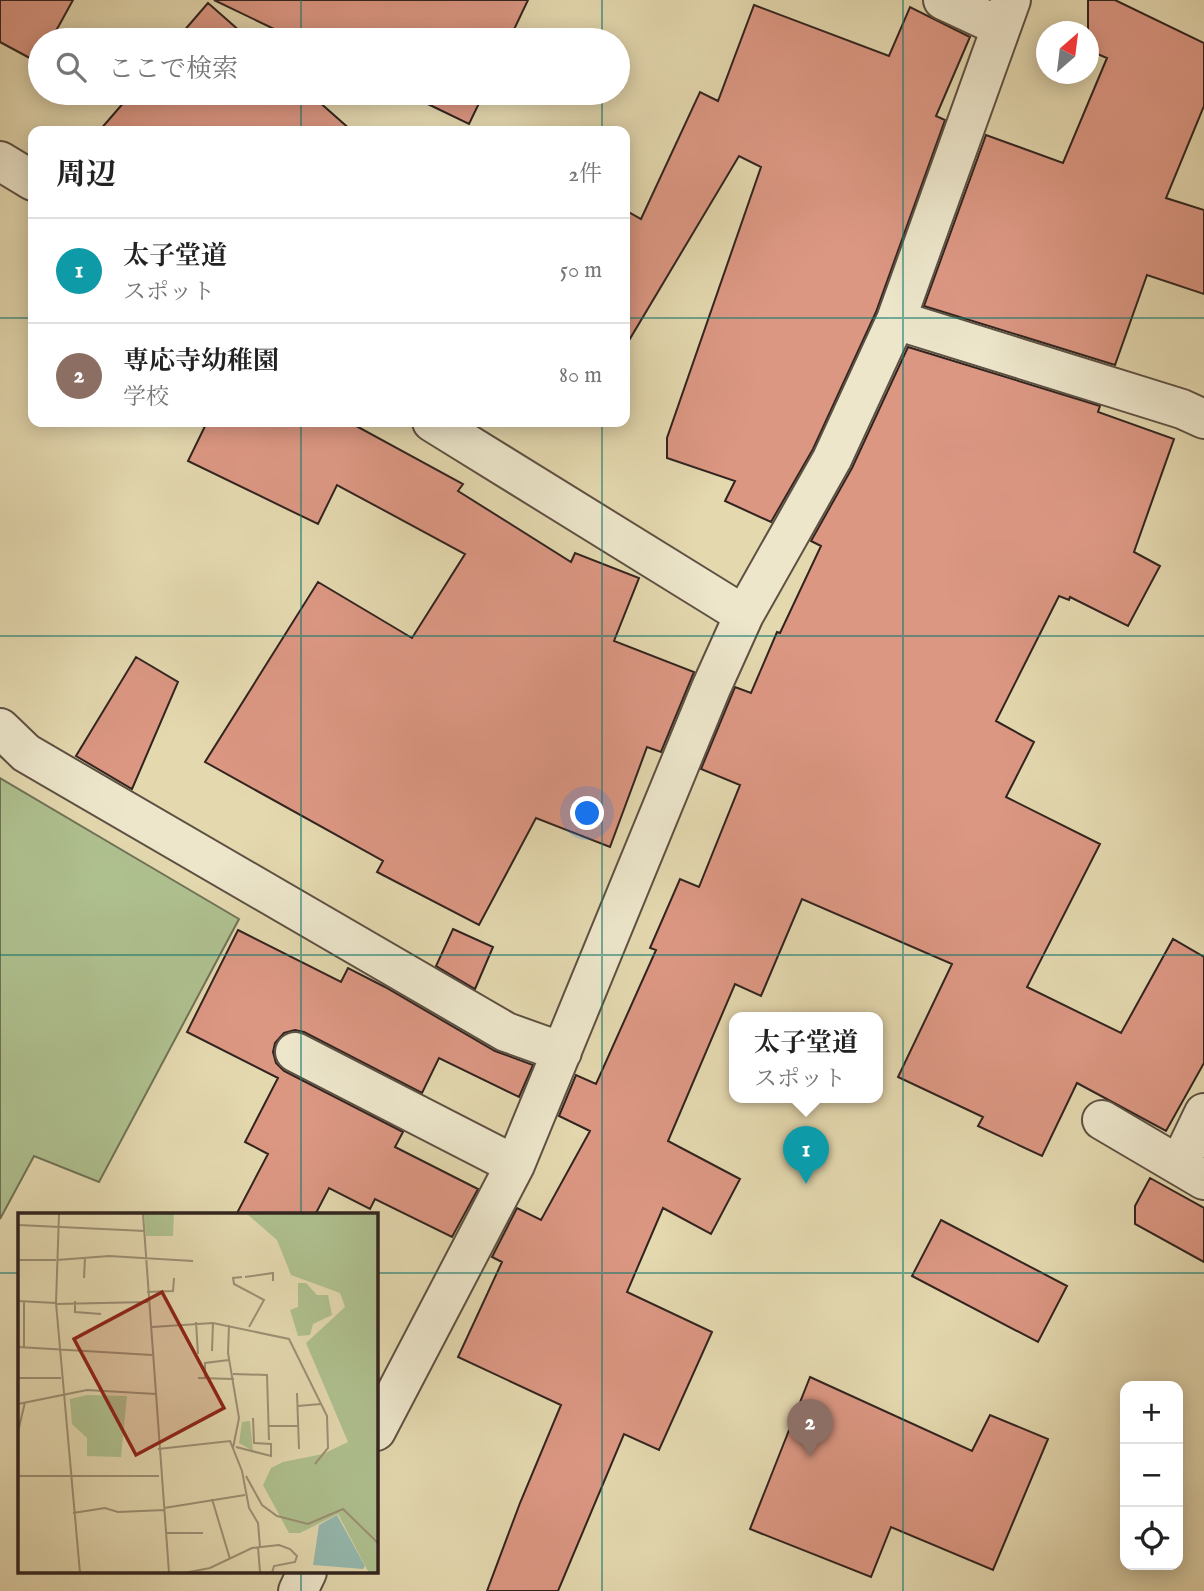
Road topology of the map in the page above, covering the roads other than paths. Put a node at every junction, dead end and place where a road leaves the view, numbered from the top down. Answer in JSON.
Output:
{"nodes":[{"id":1,"x":943,"y":0,"type":"edge"},
{"id":2,"x":1006,"y":13,"type":"edge"},
{"id":3,"x":0,"y":161,"type":"edge"},
{"id":4,"x":28,"y":178,"type":"edge"},
{"id":5,"x":896,"y":320,"type":"junction"},
{"id":6,"x":1204,"y":419,"type":"edge"},
{"id":7,"x":440,"y":427,"type":"edge"},
{"id":8,"x":744,"y":615,"type":"junction"},
{"id":9,"x":0,"y":729,"type":"edge"},
{"id":10,"x":295,"y":1052,"type":"dead end"},
{"id":11,"x":562,"y":1052,"type":"junction"},
{"id":12,"x":1204,"y":1113,"type":"edge"},
{"id":13,"x":1102,"y":1120,"type":"dead end"},
{"id":14,"x":515,"y":1165,"type":"junction"},
{"id":15,"x":1191,"y":1173,"type":"edge"},
{"id":16,"x":378,"y":1426,"type":"edge"},
{"id":17,"x":306,"y":1574,"type":"edge"},
{"id":18,"x":298,"y":1591,"type":"edge"}],
"edges":[{"from":1,"to":2,"type":"street"},
{"from":2,"to":5,"type":"street"},
{"from":3,"to":4,"type":"street"},
{"from":5,"to":6,"type":"street"},
{"from":5,"to":8,"type":"street"},
{"from":7,"to":8,"type":"street"},
{"from":8,"to":11,"type":"street"},
{"from":9,"to":11,"type":"street"},
{"from":10,"to":14,"type":"street"},
{"from":11,"to":14,"type":"street"},
{"from":12,"to":15,"type":"street"},
{"from":13,"to":15,"type":"street"},
{"from":14,"to":16,"type":"street"},
{"from":17,"to":18,"type":"street"}]}
